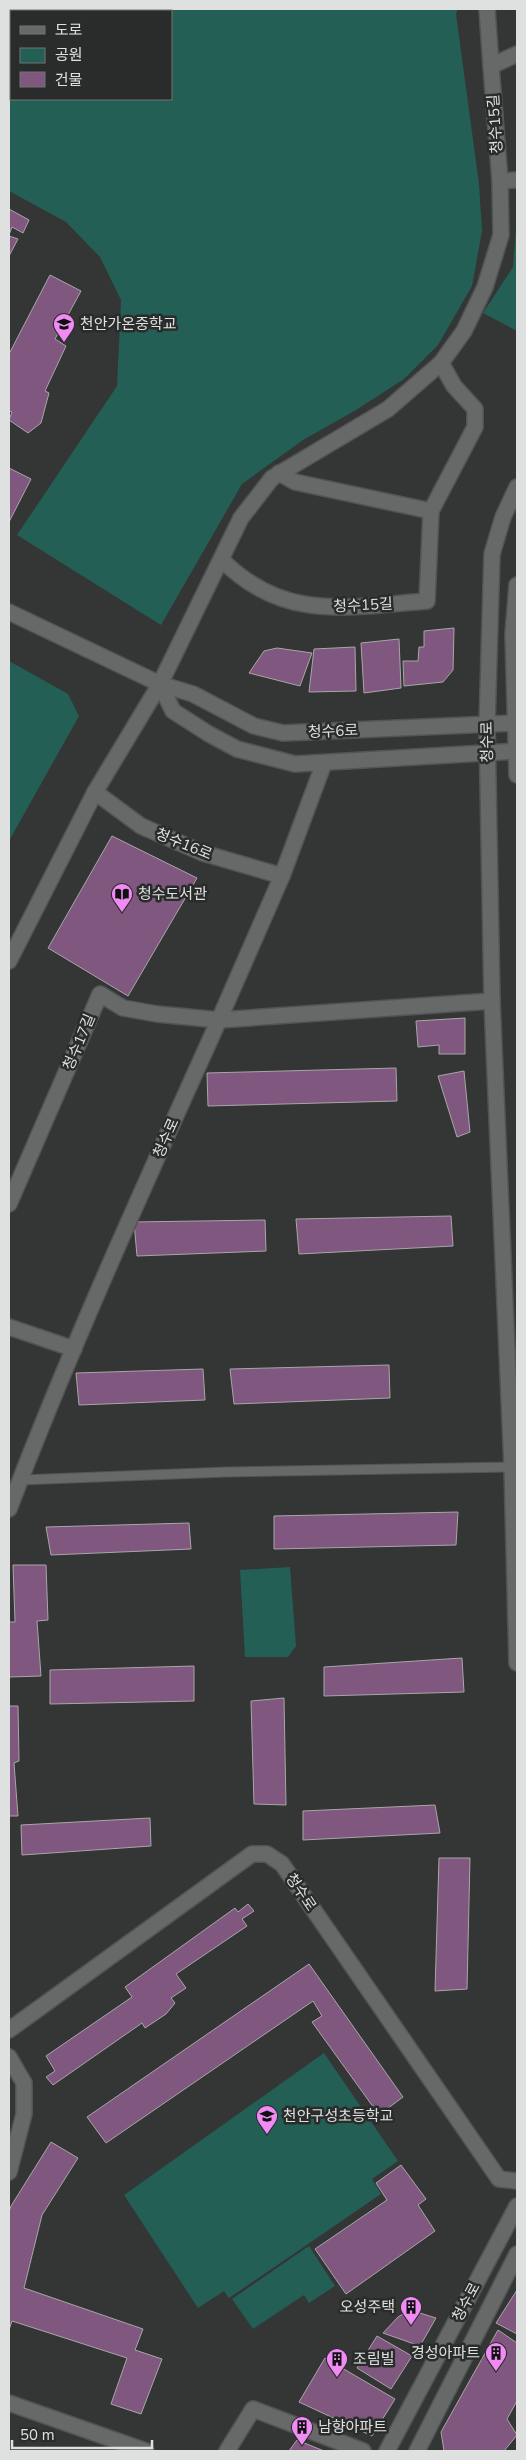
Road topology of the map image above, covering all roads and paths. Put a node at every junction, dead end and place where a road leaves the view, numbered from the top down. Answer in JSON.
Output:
{"nodes":[{"id":1,"x":487,"y":9,"type":"edge"},
{"id":2,"x":517,"y":54,"type":"edge"},
{"id":3,"x":491,"y":66,"type":"junction"},
{"id":4,"x":517,"y":180,"type":"edge"},
{"id":5,"x":500,"y":181,"type":"junction"},
{"id":6,"x":442,"y":363,"type":"junction"},
{"id":7,"x":279,"y":473,"type":"junction"},
{"id":8,"x":517,"y":487,"type":"edge"},
{"id":9,"x":431,"y":511,"type":"junction"},
{"id":10,"x":222,"y":560,"type":"junction"},
{"id":11,"x":517,"y":585,"type":"edge"},
{"id":12,"x":9,"y":612,"type":"edge"},
{"id":13,"x":160,"y":684,"type":"junction"},
{"id":14,"x":516,"y":724,"type":"edge"},
{"id":15,"x":487,"y":725,"type":"junction"},
{"id":16,"x":517,"y":751,"type":"edge"},
{"id":17,"x":488,"y":753,"type":"junction"},
{"id":18,"x":324,"y":764,"type":"junction"},
{"id":19,"x":517,"y":775,"type":"edge"},
{"id":20,"x":95,"y":792,"type":"junction"},
{"id":21,"x":282,"y":876,"type":"junction"},
{"id":22,"x":9,"y":961,"type":"edge"},
{"id":23,"x":492,"y":1001,"type":"junction"},
{"id":24,"x":219,"y":1020,"type":"junction"},
{"id":25,"x":9,"y":1204,"type":"edge"},
{"id":26,"x":9,"y":1327,"type":"edge"},
{"id":27,"x":74,"y":1349,"type":"junction"},
{"id":28,"x":515,"y":1467,"type":"edge"},
{"id":29,"x":20,"y":1480,"type":"junction"},
{"id":30,"x":9,"y":1509,"type":"edge"},
{"id":31,"x":517,"y":1663,"type":"edge"},
{"id":32,"x":9,"y":2030,"type":"edge"},
{"id":33,"x":9,"y":2057,"type":"edge"},
{"id":34,"x":9,"y":2172,"type":"edge"},
{"id":35,"x":517,"y":2181,"type":"edge"},
{"id":36,"x":517,"y":2206,"type":"edge"},
{"id":37,"x":517,"y":2254,"type":"edge"},
{"id":38,"x":9,"y":2403,"type":"edge"},
{"id":39,"x":146,"y":2451,"type":"edge"},
{"id":40,"x":227,"y":2451,"type":"edge"},
{"id":41,"x":363,"y":2451,"type":"edge"},
{"id":42,"x":387,"y":2451,"type":"edge"},
{"id":43,"x":416,"y":2451,"type":"edge"}],
"edges":[{"from":1,"to":3,"type":"street","name":"청수15길"},
{"from":2,"to":3,"type":"street"},
{"from":3,"to":5,"type":"street","name":"청수15길"},
{"from":4,"to":5,"type":"street"},
{"from":5,"to":6,"type":"street","name":"청수15길"},
{"from":6,"to":7,"type":"street","name":"청수15길"},
{"from":6,"to":9,"type":"street","name":"청수15길"},
{"from":7,"to":9,"type":"street"},
{"from":7,"to":10,"type":"street","name":"청수15길"},
{"from":8,"to":15,"type":"street","name":"청수로"},
{"from":9,"to":10,"type":"street","name":"청수15길"},
{"from":10,"to":13,"type":"street","name":"청수15길"},
{"from":11,"to":14,"type":"street","name":"청수로"},
{"from":12,"to":13,"type":"street","name":"청수6로"},
{"from":13,"to":15,"type":"street","name":"청수6로"},
{"from":13,"to":18,"type":"street","name":"청수6로"},
{"from":13,"to":20,"type":"street"},
{"from":14,"to":15,"type":"street","name":"청수6로"},
{"from":14,"to":16,"type":"street","name":"청수로"},
{"from":15,"to":17,"type":"street","name":"청수로"},
{"from":16,"to":17,"type":"street","name":"청수6로"},
{"from":16,"to":19,"type":"street","name":"청수로"},
{"from":17,"to":18,"type":"street","name":"청수6로"},
{"from":17,"to":23,"type":"street","name":"청수로"},
{"from":18,"to":21,"type":"street"},
{"from":20,"to":21,"type":"street","name":"청수16로"},
{"from":20,"to":22,"type":"street"},
{"from":21,"to":24,"type":"street"},
{"from":23,"to":24,"type":"street"},
{"from":23,"to":28,"type":"street","name":"청수로"},
{"from":24,"to":25,"type":"street","name":"청수17길"},
{"from":24,"to":27,"type":"street","name":"청수로"},
{"from":26,"to":27,"type":"street"},
{"from":27,"to":29,"type":"street","name":"청수로"},
{"from":28,"to":29,"type":"lane"},
{"from":28,"to":31,"type":"street","name":"청수로"},
{"from":29,"to":30,"type":"street","name":"청수로"},
{"from":32,"to":35,"type":"street","name":"청수로"},
{"from":33,"to":34,"type":"street"},
{"from":36,"to":42,"type":"street","name":"청수로"},
{"from":37,"to":43,"type":"street","name":"청수로"},
{"from":38,"to":39,"type":"street"},
{"from":40,"to":41,"type":"street"}]}
